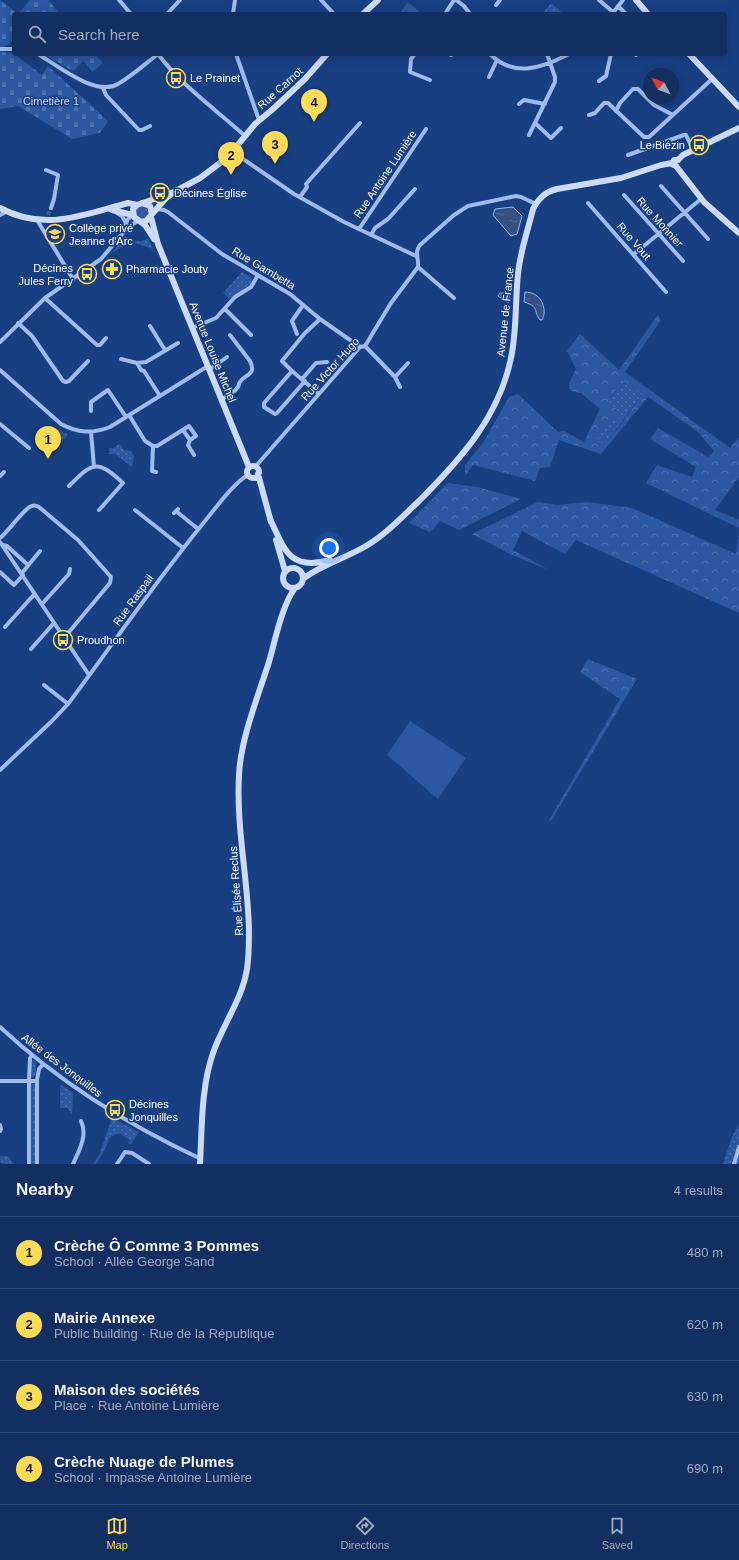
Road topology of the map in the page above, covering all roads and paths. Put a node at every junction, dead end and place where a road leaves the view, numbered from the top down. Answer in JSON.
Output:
{"nodes":[{"id":1,"x":119,"y":0,"type":"edge"},
{"id":2,"x":180,"y":0,"type":"edge"},
{"id":3,"x":235,"y":0,"type":"edge"},
{"id":4,"x":321,"y":0,"type":"edge"},
{"id":5,"x":455,"y":0,"type":"edge"},
{"id":6,"x":500,"y":0,"type":"edge"},
{"id":7,"x":599,"y":0,"type":"edge"},
{"id":8,"x":623,"y":0,"type":"edge"},
{"id":9,"x":636,"y":0,"type":"edge"},
{"id":10,"x":375,"y":1,"type":"edge"},
{"id":11,"x":496,"y":5,"type":"dead end"},
{"id":12,"x":618,"y":6,"type":"junction"},
{"id":13,"x":129,"y":12,"type":"edge"},
{"id":14,"x":169,"y":12,"type":"edge"},
{"id":15,"x":233,"y":12,"type":"edge"},
{"id":16,"x":332,"y":12,"type":"edge"},
{"id":17,"x":366,"y":12,"type":"edge"},
{"id":18,"x":446,"y":12,"type":"edge"},
{"id":19,"x":468,"y":12,"type":"edge"},
{"id":20,"x":612,"y":12,"type":"edge"},
{"id":21,"x":614,"y":12,"type":"edge"},
{"id":22,"x":624,"y":12,"type":"edge"},
{"id":23,"x":646,"y":12,"type":"edge"},
{"id":24,"x":0,"y":49,"type":"edge"},
{"id":25,"x":12,"y":49,"type":"edge"},
{"id":26,"x":41,"y":56,"type":"edge"},
{"id":27,"x":155,"y":56,"type":"edge"},
{"id":28,"x":159,"y":56,"type":"edge"},
{"id":29,"x":237,"y":56,"type":"edge"},
{"id":30,"x":326,"y":56,"type":"edge"},
{"id":31,"x":413,"y":56,"type":"edge"},
{"id":32,"x":492,"y":56,"type":"edge"},
{"id":33,"x":548,"y":56,"type":"edge"},
{"id":34,"x":565,"y":56,"type":"edge"},
{"id":35,"x":611,"y":56,"type":"edge"},
{"id":36,"x":691,"y":56,"type":"edge"},
{"id":37,"x":497,"y":60,"type":"junction"},
{"id":38,"x":551,"y":63,"type":"junction"},
{"id":39,"x":489,"y":77,"type":"dead end"},
{"id":40,"x":712,"y":79,"type":"junction"},
{"id":41,"x":430,"y":80,"type":"dead end"},
{"id":42,"x":599,"y":81,"type":"dead end"},
{"id":43,"x":103,"y":88,"type":"junction"},
{"id":44,"x":519,"y":104,"type":"dead end"},
{"id":45,"x":545,"y":104,"type":"junction"},
{"id":46,"x":739,"y":106,"type":"edge"},
{"id":47,"x":616,"y":111,"type":"junction"},
{"id":48,"x":589,"y":115,"type":"dead end"},
{"id":49,"x":673,"y":115,"type":"junction"},
{"id":50,"x":259,"y":120,"type":"junction"},
{"id":51,"x":360,"y":123,"type":"dead end"},
{"id":52,"x":535,"y":124,"type":"junction"},
{"id":53,"x":150,"y":126,"type":"dead end"},
{"id":54,"x":561,"y":128,"type":"dead end"},
{"id":55,"x":739,"y":128,"type":"edge"},
{"id":56,"x":426,"y":129,"type":"dead end"},
{"id":57,"x":244,"y":135,"type":"junction"},
{"id":58,"x":529,"y":135,"type":"dead end"},
{"id":59,"x":693,"y":150,"type":"junction"},
{"id":60,"x":233,"y":152,"type":"junction"},
{"id":61,"x":628,"y":156,"type":"dead end"},
{"id":62,"x":675,"y":163,"type":"junction"},
{"id":63,"x":46,"y":170,"type":"dead end"},
{"id":64,"x":661,"y":186,"type":"dead end"},
{"id":65,"x":415,"y":189,"type":"dead end"},
{"id":66,"x":174,"y":192,"type":"junction"},
{"id":67,"x":624,"y":194,"type":"dead end"},
{"id":68,"x":300,"y":197,"type":"junction"},
{"id":69,"x":701,"y":199,"type":"junction"},
{"id":70,"x":588,"y":203,"type":"dead end"},
{"id":71,"x":140,"y":204,"type":"junction"},
{"id":72,"x":536,"y":204,"type":"junction"},
{"id":73,"x":0,"y":208,"type":"edge"},
{"id":74,"x":51,"y":208,"type":"tunnel mouth"},
{"id":75,"x":157,"y":209,"type":"junction"},
{"id":76,"x":110,"y":210,"type":"junction"},
{"id":77,"x":6,"y":212,"type":"junction"},
{"id":78,"x":684,"y":212,"type":"junction"},
{"id":79,"x":0,"y":215,"type":"edge"},
{"id":80,"x":133,"y":215,"type":"junction"},
{"id":81,"x":151,"y":216,"type":"junction"},
{"id":82,"x":37,"y":220,"type":"junction"},
{"id":83,"x":139,"y":222,"type":"junction"},
{"id":84,"x":126,"y":223,"type":"junction"},
{"id":85,"x":359,"y":229,"type":"junction"},
{"id":86,"x":659,"y":233,"type":"junction"},
{"id":87,"x":739,"y":233,"type":"edge"},
{"id":88,"x":371,"y":235,"type":"junction"},
{"id":89,"x":120,"y":236,"type":"junction"},
{"id":90,"x":708,"y":239,"type":"dead end"},
{"id":91,"x":158,"y":244,"type":"junction"},
{"id":92,"x":634,"y":254,"type":"junction"},
{"id":93,"x":416,"y":256,"type":"junction"},
{"id":94,"x":683,"y":261,"type":"dead end"},
{"id":95,"x":418,"y":267,"type":"junction"},
{"id":96,"x":258,"y":275,"type":"junction"},
{"id":97,"x":73,"y":278,"type":"junction"},
{"id":98,"x":666,"y":292,"type":"dead end"},
{"id":99,"x":45,"y":298,"type":"junction"},
{"id":100,"x":454,"y":298,"type":"dead end"},
{"id":101,"x":303,"y":305,"type":"junction"},
{"id":102,"x":225,"y":309,"type":"junction"},
{"id":103,"x":320,"y":319,"type":"junction"},
{"id":104,"x":18,"y":323,"type":"junction"},
{"id":105,"x":150,"y":326,"type":"dead end"},
{"id":106,"x":192,"y":328,"type":"junction"},
{"id":107,"x":297,"y":334,"type":"dead end"},
{"id":108,"x":230,"y":335,"type":"dead end"},
{"id":109,"x":251,"y":335,"type":"dead end"},
{"id":110,"x":106,"y":338,"type":"dead end"},
{"id":111,"x":0,"y":342,"type":"edge"},
{"id":112,"x":178,"y":343,"type":"dead end"},
{"id":113,"x":365,"y":346,"type":"junction"},
{"id":114,"x":360,"y":347,"type":"junction"},
{"id":115,"x":165,"y":350,"type":"junction"},
{"id":116,"x":227,"y":358,"type":"dead end"},
{"id":117,"x":121,"y":359,"type":"dead end"},
{"id":118,"x":88,"y":360,"type":"dead end"},
{"id":119,"x":146,"y":362,"type":"junction"},
{"id":120,"x":327,"y":362,"type":"dead end"},
{"id":121,"x":137,"y":363,"type":"junction"},
{"id":122,"x":408,"y":363,"type":"dead end"},
{"id":123,"x":208,"y":368,"type":"junction"},
{"id":124,"x":0,"y":370,"type":"edge"},
{"id":125,"x":144,"y":371,"type":"junction"},
{"id":126,"x":292,"y":371,"type":"junction"},
{"id":127,"x":395,"y":377,"type":"junction"},
{"id":128,"x":303,"y":380,"type":"junction"},
{"id":129,"x":400,"y":387,"type":"dead end"},
{"id":130,"x":319,"y":394,"type":"junction"},
{"id":131,"x":160,"y":396,"type":"junction"},
{"id":132,"x":221,"y":400,"type":"junction"},
{"id":133,"x":91,"y":411,"type":"dead end"},
{"id":134,"x":127,"y":416,"type":"junction"},
{"id":135,"x":0,"y":424,"type":"edge"},
{"id":136,"x":91,"y":432,"type":"junction"},
{"id":137,"x":153,"y":446,"type":"junction"},
{"id":138,"x":29,"y":448,"type":"dead end"},
{"id":139,"x":194,"y":455,"type":"dead end"},
{"id":140,"x":94,"y":467,"type":"junction"},
{"id":141,"x":252,"y":467,"type":"junction"},
{"id":142,"x":4,"y":472,"type":"dead end"},
{"id":143,"x":156,"y":472,"type":"dead end"},
{"id":144,"x":258,"y":474,"type":"junction"},
{"id":145,"x":0,"y":476,"type":"edge"},
{"id":146,"x":250,"y":476,"type":"junction"},
{"id":147,"x":69,"y":486,"type":"dead end"},
{"id":148,"x":261,"y":490,"type":"junction"},
{"id":149,"x":100,"y":510,"type":"dead end"},
{"id":150,"x":135,"y":510,"type":"dead end"},
{"id":151,"x":176,"y":511,"type":"dead end"},
{"id":152,"x":270,"y":519,"type":"junction"},
{"id":153,"x":198,"y":529,"type":"junction"},
{"id":154,"x":272,"y":529,"type":"junction"},
{"id":155,"x":0,"y":538,"type":"edge"},
{"id":156,"x":377,"y":539,"type":"junction"},
{"id":157,"x":1,"y":544,"type":"edge"},
{"id":158,"x":184,"y":548,"type":"junction"},
{"id":159,"x":40,"y":551,"type":"dead end"},
{"id":160,"x":330,"y":563,"type":"junction"},
{"id":161,"x":28,"y":565,"type":"junction"},
{"id":162,"x":293,"y":568,"type":"junction"},
{"id":163,"x":70,"y":569,"type":"dead end"},
{"id":164,"x":286,"y":571,"type":"junction"},
{"id":165,"x":301,"y":571,"type":"junction"},
{"id":166,"x":0,"y":572,"type":"edge"},
{"id":167,"x":22,"y":574,"type":"junction"},
{"id":168,"x":304,"y":578,"type":"junction"},
{"id":169,"x":286,"y":586,"type":"junction"},
{"id":170,"x":295,"y":588,"type":"junction"},
{"id":171,"x":35,"y":594,"type":"junction"},
{"id":172,"x":42,"y":604,"type":"junction"},
{"id":173,"x":283,"y":615,"type":"junction"},
{"id":174,"x":54,"y":623,"type":"junction"},
{"id":175,"x":5,"y":627,"type":"dead end"},
{"id":176,"x":63,"y":636,"type":"junction"},
{"id":177,"x":31,"y":649,"type":"dead end"},
{"id":178,"x":89,"y":675,"type":"junction"},
{"id":179,"x":44,"y":685,"type":"dead end"},
{"id":180,"x":68,"y":704,"type":"junction"},
{"id":181,"x":0,"y":770,"type":"edge"},
{"id":182,"x":0,"y":1027,"type":"edge"},
{"id":183,"x":32,"y":1055,"type":"junction"},
{"id":184,"x":43,"y":1064,"type":"junction"},
{"id":185,"x":0,"y":1081,"type":"edge"},
{"id":186,"x":29,"y":1081,"type":"junction"},
{"id":187,"x":37,"y":1081,"type":"junction"},
{"id":188,"x":81,"y":1121,"type":"dead end"},
{"id":189,"x":0,"y":1126,"type":"edge"},
{"id":190,"x":0,"y":1131,"type":"edge"},
{"id":191,"x":739,"y":1147,"type":"edge"},
{"id":192,"x":200,"y":1161,"type":"edge"},
{"id":193,"x":29,"y":1164,"type":"edge"},
{"id":194,"x":37,"y":1164,"type":"edge"},
{"id":195,"x":73,"y":1164,"type":"edge"},
{"id":196,"x":117,"y":1164,"type":"edge"},
{"id":197,"x":149,"y":1164,"type":"edge"},
{"id":198,"x":734,"y":1164,"type":"edge"}],
"edges":[{"from":1,"to":13,"type":"street"},
{"from":2,"to":14,"type":"street"},
{"from":3,"to":15,"type":"street"},
{"from":4,"to":16,"type":"street"},
{"from":5,"to":18,"type":"street"},
{"from":5,"to":19,"type":"street"},
{"from":6,"to":11,"type":"street"},
{"from":7,"to":20,"type":"street"},
{"from":8,"to":12,"type":"street"},
{"from":9,"to":23,"type":"street"},
{"from":10,"to":17,"type":"street"},
{"from":12,"to":21,"type":"street"},
{"from":12,"to":22,"type":"street"},
{"from":24,"to":25,"type":"street"},
{"from":26,"to":43,"type":"street"},
{"from":27,"to":43,"type":"street"},
{"from":28,"to":57,"type":"street"},
{"from":29,"to":50,"type":"street"},
{"from":30,"to":50,"type":"street","name":"Rue Carnot"},
{"from":31,"to":41,"type":"street"},
{"from":32,"to":37,"type":"street"},
{"from":33,"to":38,"type":"street"},
{"from":34,"to":38,"type":"street"},
{"from":35,"to":42,"type":"street"},
{"from":36,"to":40,"type":"street"},
{"from":37,"to":38,"type":"street"},
{"from":37,"to":39,"type":"street"},
{"from":38,"to":45,"type":"street"},
{"from":40,"to":46,"type":"street"},
{"from":40,"to":49,"type":"street"},
{"from":43,"to":53,"type":"street"},
{"from":44,"to":45,"type":"street"},
{"from":45,"to":52,"type":"street"},
{"from":47,"to":48,"type":"street"},
{"from":47,"to":49,"type":"street"},
{"from":47,"to":49,"type":"street"},
{"from":50,"to":57,"type":"street","name":"Rue Carnot"},
{"from":51,"to":68,"type":"street"},
{"from":52,"to":54,"type":"street"},
{"from":52,"to":58,"type":"street"},
{"from":55,"to":59,"type":"street"},
{"from":56,"to":85,"type":"street","name":"Rue Antoine Lumière"},
{"from":57,"to":60,"type":"street","name":"Rue Carnot"},
{"from":59,"to":61,"type":"street"},
{"from":59,"to":62,"type":"street"},
{"from":60,"to":66,"type":"street","name":"Rue Carnot"},
{"from":60,"to":68,"type":"street","name":"Rue Antoine Lumière"},
{"from":62,"to":69,"type":"street"},
{"from":62,"to":72,"type":"street"},
{"from":63,"to":74,"type":"street"},
{"from":64,"to":78,"type":"street"},
{"from":65,"to":88,"type":"street"},
{"from":66,"to":71,"type":"street"},
{"from":66,"to":75,"type":"street"},
{"from":67,"to":86,"type":"street","name":"Rue Monnier"},
{"from":68,"to":85,"type":"street","name":"Rue Antoine Lumière"},
{"from":69,"to":78,"type":"street"},
{"from":69,"to":87,"type":"street"},
{"from":70,"to":92,"type":"street","name":"Rue Vout"},
{"from":71,"to":76,"type":"street"},
{"from":71,"to":80,"type":"street"},
{"from":71,"to":81,"type":"street"},
{"from":72,"to":93,"type":"street"},
{"from":72,"to":156,"type":"street","name":"Avenue de France"},
{"from":73,"to":77,"type":"street"},
{"from":75,"to":81,"type":"street"},
{"from":75,"to":96,"type":"street","name":"Rue Gambetta"},
{"from":76,"to":80,"type":"street"},
{"from":76,"to":82,"type":"street"},
{"from":76,"to":84,"type":"street"},
{"from":77,"to":79,"type":"street"},
{"from":77,"to":82,"type":"street"},
{"from":78,"to":86,"type":"street"},
{"from":78,"to":90,"type":"street"},
{"from":80,"to":83,"type":"street"},
{"from":80,"to":84,"type":"street"},
{"from":81,"to":83,"type":"street"},
{"from":81,"to":91,"type":"street","name":"Avenue Louise Michel"},
{"from":82,"to":97,"type":"street"},
{"from":83,"to":89,"type":"street"},
{"from":83,"to":91,"type":"street","name":"Avenue Louise Michel"},
{"from":84,"to":89,"type":"street"},
{"from":85,"to":88,"type":"street","name":"Rue Antoine Lumière"},
{"from":86,"to":92,"type":"street"},
{"from":86,"to":94,"type":"street","name":"Rue Monnier"},
{"from":88,"to":93,"type":"street","name":"Rue Antoine Lumière"},
{"from":89,"to":97,"type":"street"},
{"from":91,"to":106,"type":"street","name":"Avenue Louise Michel"},
{"from":92,"to":98,"type":"street","name":"Rue Vout"},
{"from":93,"to":95,"type":"street"},
{"from":95,"to":100,"type":"street"},
{"from":95,"to":113,"type":"street","name":"Rue Victor Hugo"},
{"from":96,"to":101,"type":"street","name":"Rue Gambetta"},
{"from":96,"to":102,"type":"street"},
{"from":97,"to":99,"type":"street"},
{"from":99,"to":104,"type":"street"},
{"from":99,"to":110,"type":"street"},
{"from":101,"to":103,"type":"street","name":"Rue Gambetta"},
{"from":101,"to":107,"type":"street"},
{"from":102,"to":106,"type":"street"},
{"from":102,"to":109,"type":"street"},
{"from":103,"to":114,"type":"street","name":"Rue Gambetta"},
{"from":103,"to":126,"type":"street"},
{"from":104,"to":111,"type":"street"},
{"from":104,"to":118,"type":"street"},
{"from":105,"to":115,"type":"street"},
{"from":106,"to":123,"type":"street","name":"Avenue Louise Michel"},
{"from":108,"to":132,"type":"street"},
{"from":112,"to":115,"type":"street"},
{"from":113,"to":114,"type":"street","name":"Rue Victor Hugo"},
{"from":113,"to":127,"type":"street"},
{"from":114,"to":130,"type":"street","name":"Rue Victor Hugo"},
{"from":115,"to":119,"type":"street"},
{"from":116,"to":123,"type":"street"},
{"from":117,"to":121,"type":"street"},
{"from":119,"to":121,"type":"street"},
{"from":119,"to":125,"type":"street"},
{"from":120,"to":128,"type":"street"},
{"from":121,"to":125,"type":"street"},
{"from":122,"to":127,"type":"street"},
{"from":123,"to":131,"type":"street"},
{"from":123,"to":132,"type":"street","name":"Avenue Louise Michel"},
{"from":124,"to":136,"type":"street"},
{"from":125,"to":131,"type":"street"},
{"from":126,"to":128,"type":"street"},
{"from":126,"to":128,"type":"street"},
{"from":127,"to":129,"type":"street"},
{"from":128,"to":130,"type":"street"},
{"from":130,"to":141,"type":"street","name":"Rue Victor Hugo"},
{"from":131,"to":134,"type":"street"},
{"from":132,"to":141,"type":"street","name":"Avenue Louise Michel"},
{"from":133,"to":134,"type":"street"},
{"from":134,"to":136,"type":"street"},
{"from":134,"to":137,"type":"street"},
{"from":135,"to":138,"type":"street"},
{"from":136,"to":140,"type":"street"},
{"from":137,"to":139,"type":"street"},
{"from":137,"to":143,"type":"street"},
{"from":140,"to":147,"type":"street"},
{"from":140,"to":149,"type":"street"},
{"from":141,"to":144,"type":"street"},
{"from":141,"to":146,"type":"street"},
{"from":142,"to":145,"type":"street"},
{"from":144,"to":146,"type":"street"},
{"from":144,"to":148,"type":"street"},
{"from":146,"to":148,"type":"street"},
{"from":146,"to":153,"type":"street","name":"Rue Raspail"},
{"from":148,"to":152,"type":"street"},
{"from":150,"to":158,"type":"street"},
{"from":151,"to":153,"type":"street"},
{"from":152,"to":154,"type":"street"},
{"from":152,"to":156,"type":"street"},
{"from":153,"to":158,"type":"street","name":"Rue Raspail"},
{"from":154,"to":162,"type":"street"},
{"from":154,"to":164,"type":"street"},
{"from":155,"to":176,"type":"street"},
{"from":156,"to":160,"type":"street","name":"Avenue de France"},
{"from":157,"to":161,"type":"street"},
{"from":157,"to":167,"type":"street"},
{"from":158,"to":178,"type":"street","name":"Rue Raspail"},
{"from":159,"to":161,"type":"street"},
{"from":160,"to":165,"type":"street","name":"Avenue de France"},
{"from":160,"to":168,"type":"street","name":"Avenue de France"},
{"from":161,"to":167,"type":"street"},
{"from":162,"to":164,"type":"street"},
{"from":162,"to":165,"type":"street"},
{"from":163,"to":172,"type":"street"},
{"from":164,"to":169,"type":"street"},
{"from":165,"to":168,"type":"street"},
{"from":166,"to":167,"type":"street"},
{"from":167,"to":171,"type":"street"},
{"from":168,"to":170,"type":"street"},
{"from":169,"to":170,"type":"street"},
{"from":169,"to":173,"type":"street","name":"Rue Élisée Reclus"},
{"from":170,"to":173,"type":"street","name":"Rue Élisée Reclus"},
{"from":171,"to":172,"type":"street"},
{"from":171,"to":175,"type":"street"},
{"from":172,"to":174,"type":"street"},
{"from":173,"to":192,"type":"street","name":"Rue Élisée Reclus"},
{"from":174,"to":176,"type":"street"},
{"from":174,"to":177,"type":"street"},
{"from":176,"to":178,"type":"street"},
{"from":178,"to":180,"type":"street","name":"Rue Raspail"},
{"from":179,"to":180,"type":"street"},
{"from":180,"to":181,"type":"street","name":"Rue Raspail"},
{"from":182,"to":183,"type":"street","name":"Allée des Jonquilles"},
{"from":183,"to":184,"type":"street","name":"Allée des Jonquilles"},
{"from":183,"to":186,"type":"street"},
{"from":184,"to":187,"type":"street"},
{"from":184,"to":192,"type":"street","name":"Allée des Jonquilles"},
{"from":185,"to":186,"type":"street"},
{"from":186,"to":187,"type":"street"},
{"from":186,"to":193,"type":"street"},
{"from":187,"to":194,"type":"street"},
{"from":188,"to":195,"type":"street"},
{"from":189,"to":190,"type":"street"},
{"from":191,"to":198,"type":"street"},
{"from":196,"to":197,"type":"street"}]}
